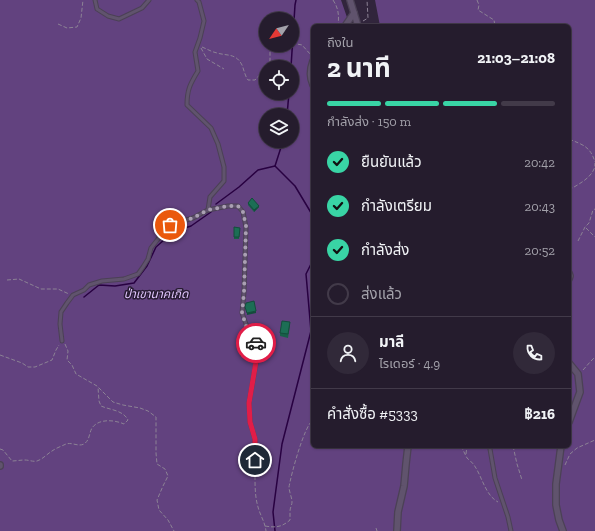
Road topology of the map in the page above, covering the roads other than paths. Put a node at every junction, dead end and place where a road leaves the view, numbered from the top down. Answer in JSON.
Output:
{"nodes":[{"id":1,"x":95,"y":0,"type":"edge"},
{"id":2,"x":150,"y":0,"type":"edge"},
{"id":3,"x":197,"y":0,"type":"edge"},
{"id":4,"x":350,"y":0,"type":"edge"},
{"id":5,"x":354,"y":13,"type":"junction"},
{"id":6,"x":346,"y":24,"type":"edge"},
{"id":7,"x":357,"y":24,"type":"edge"},
{"id":8,"x":311,"y":66,"type":"edge"},
{"id":9,"x":311,"y":80,"type":"edge"},
{"id":10,"x":208,"y":210,"type":"junction"},
{"id":11,"x":62,"y":341,"type":"road end"},
{"id":12,"x":571,"y":365,"type":"edge"},
{"id":13,"x":571,"y":417,"type":"edge"},
{"id":14,"x":408,"y":448,"type":"edge"},
{"id":15,"x":490,"y":448,"type":"edge"},
{"id":16,"x":561,"y":448,"type":"edge"},
{"id":17,"x":255,"y":471,"type":"road end"},
{"id":18,"x":397,"y":531,"type":"edge"},
{"id":19,"x":511,"y":531,"type":"edge"},
{"id":20,"x":563,"y":531,"type":"edge"}],
"edges":[{"from":1,"to":2,"type":"lane"},
{"from":3,"to":10,"type":"lane"},
{"from":4,"to":5,"type":"street"},
{"from":5,"to":6,"type":"street"},
{"from":5,"to":7,"type":"street"},
{"from":8,"to":9,"type":"street"},
{"from":10,"to":11,"type":"lane"},
{"from":10,"to":17,"type":"lane"},
{"from":12,"to":13,"type":"street"},
{"from":14,"to":18,"type":"street"},
{"from":15,"to":19,"type":"lane"},
{"from":16,"to":20,"type":"street"}]}
